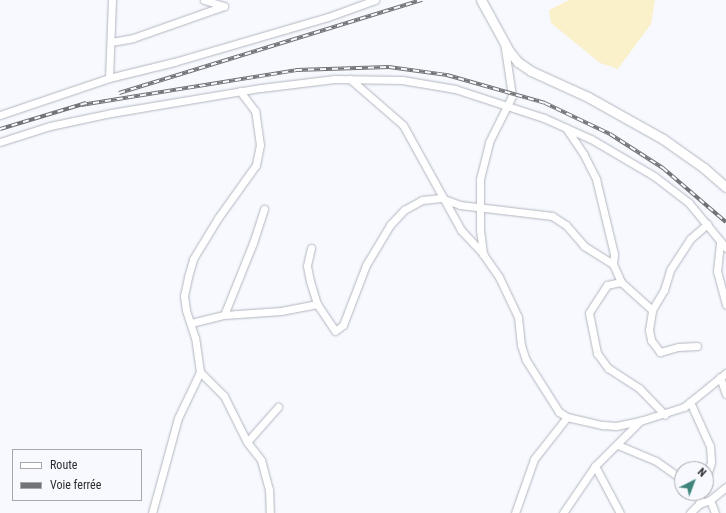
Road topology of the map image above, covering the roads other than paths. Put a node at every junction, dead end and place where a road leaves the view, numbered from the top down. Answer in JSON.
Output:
{"nodes":[{"id":1,"x":112,"y":0,"type":"edge"},
{"id":2,"x":204,"y":0,"type":"edge"},
{"id":3,"x":375,"y":0,"type":"edge"},
{"id":4,"x":481,"y":0,"type":"edge"},
{"id":5,"x":111,"y":42,"type":"junction"},
{"id":6,"x":504,"y":42,"type":"junction"},
{"id":7,"x":109,"y":78,"type":"junction"},
{"id":8,"x":350,"y":78,"type":"junction"},
{"id":9,"x":240,"y":91,"type":"junction"},
{"id":10,"x":508,"y":106,"type":"junction"},
{"id":11,"x":0,"y":115,"type":"edge"},
{"id":12,"x":566,"y":128,"type":"junction"},
{"id":13,"x":0,"y":142,"type":"edge"},
{"id":14,"x":726,"y":187,"type":"edge"},
{"id":15,"x":442,"y":198,"type":"junction"},
{"id":16,"x":480,"y":206,"type":"junction"},
{"id":17,"x":264,"y":209,"type":"dead end"},
{"id":18,"x":707,"y":224,"type":"junction"},
{"id":19,"x":720,"y":242,"type":"junction"},
{"id":20,"x":311,"y":248,"type":"dead end"},
{"id":21,"x":726,"y":248,"type":"edge"},
{"id":22,"x":483,"y":254,"type":"junction"},
{"id":23,"x":613,"y":264,"type":"junction"},
{"id":24,"x":621,"y":282,"type":"junction"},
{"id":25,"x":317,"y":304,"type":"junction"},
{"id":26,"x":726,"y":305,"type":"edge"},
{"id":27,"x":652,"y":310,"type":"junction"},
{"id":28,"x":224,"y":315,"type":"junction"},
{"id":29,"x":191,"y":323,"type":"junction"},
{"id":30,"x":697,"y":346,"type":"dead end"},
{"id":31,"x":200,"y":372,"type":"junction"},
{"id":32,"x":723,"y":375,"type":"edge"},
{"id":33,"x":726,"y":394,"type":"edge"},
{"id":34,"x":690,"y":402,"type":"junction"},
{"id":35,"x":278,"y":407,"type":"dead end"},
{"id":36,"x":665,"y":415,"type":"junction"},
{"id":37,"x":567,"y":417,"type":"junction"},
{"id":38,"x":640,"y":421,"type":"junction"},
{"id":39,"x":247,"y":442,"type":"junction"},
{"id":40,"x":618,"y":445,"type":"junction"},
{"id":41,"x":711,"y":461,"type":"edge"},
{"id":42,"x":595,"y":466,"type":"junction"},
{"id":43,"x":674,"y":473,"type":"edge"},
{"id":44,"x":726,"y":487,"type":"edge"},
{"id":45,"x":714,"y":497,"type":"edge"},
{"id":46,"x":700,"y":501,"type":"edge"},
{"id":47,"x":707,"y":501,"type":"edge"},
{"id":48,"x":710,"y":501,"type":"edge"},
{"id":49,"x":699,"y":504,"type":"junction"},
{"id":50,"x":152,"y":513,"type":"edge"},
{"id":51,"x":270,"y":513,"type":"edge"},
{"id":52,"x":515,"y":513,"type":"edge"},
{"id":53,"x":562,"y":513,"type":"edge"},
{"id":54,"x":620,"y":513,"type":"edge"},
{"id":55,"x":690,"y":513,"type":"edge"},
{"id":56,"x":715,"y":513,"type":"edge"}],
"edges":[{"from":1,"to":5,"type":"street"},
{"from":2,"to":5,"type":"street"},
{"from":3,"to":7,"type":"street"},
{"from":4,"to":6,"type":"street"},
{"from":5,"to":7,"type":"street"},
{"from":6,"to":10,"type":"street"},
{"from":6,"to":14,"type":"street"},
{"from":7,"to":11,"type":"street"},
{"from":8,"to":9,"type":"street"},
{"from":8,"to":10,"type":"street"},
{"from":8,"to":15,"type":"street"},
{"from":9,"to":13,"type":"street"},
{"from":9,"to":29,"type":"street"},
{"from":10,"to":12,"type":"street"},
{"from":10,"to":16,"type":"street"},
{"from":12,"to":18,"type":"street"},
{"from":12,"to":23,"type":"street"},
{"from":15,"to":16,"type":"street"},
{"from":15,"to":22,"type":"street"},
{"from":15,"to":25,"type":"street"},
{"from":16,"to":22,"type":"street"},
{"from":16,"to":23,"type":"street"},
{"from":17,"to":28,"type":"street"},
{"from":18,"to":19,"type":"street"},
{"from":18,"to":27,"type":"street"},
{"from":19,"to":21,"type":"street"},
{"from":19,"to":26,"type":"street"},
{"from":20,"to":25,"type":"street"},
{"from":22,"to":37,"type":"street"},
{"from":23,"to":24,"type":"street"},
{"from":24,"to":27,"type":"street"},
{"from":24,"to":36,"type":"street"},
{"from":25,"to":28,"type":"street"},
{"from":27,"to":30,"type":"street"},
{"from":28,"to":29,"type":"street"},
{"from":29,"to":31,"type":"street"},
{"from":31,"to":39,"type":"street"},
{"from":31,"to":50,"type":"street"},
{"from":32,"to":33,"type":"street"},
{"from":32,"to":34,"type":"street"},
{"from":34,"to":36,"type":"street"},
{"from":34,"to":41,"type":"street"},
{"from":35,"to":39,"type":"street"},
{"from":36,"to":38,"type":"street"},
{"from":37,"to":38,"type":"street"},
{"from":37,"to":52,"type":"street"},
{"from":38,"to":40,"type":"street"},
{"from":39,"to":51,"type":"street"},
{"from":40,"to":42,"type":"street"},
{"from":40,"to":43,"type":"street"},
{"from":42,"to":53,"type":"street"},
{"from":42,"to":54,"type":"street"},
{"from":44,"to":45,"type":"street"},
{"from":46,"to":49,"type":"street"},
{"from":47,"to":49,"type":"street"},
{"from":48,"to":56,"type":"street"},
{"from":49,"to":55,"type":"street"}]}
